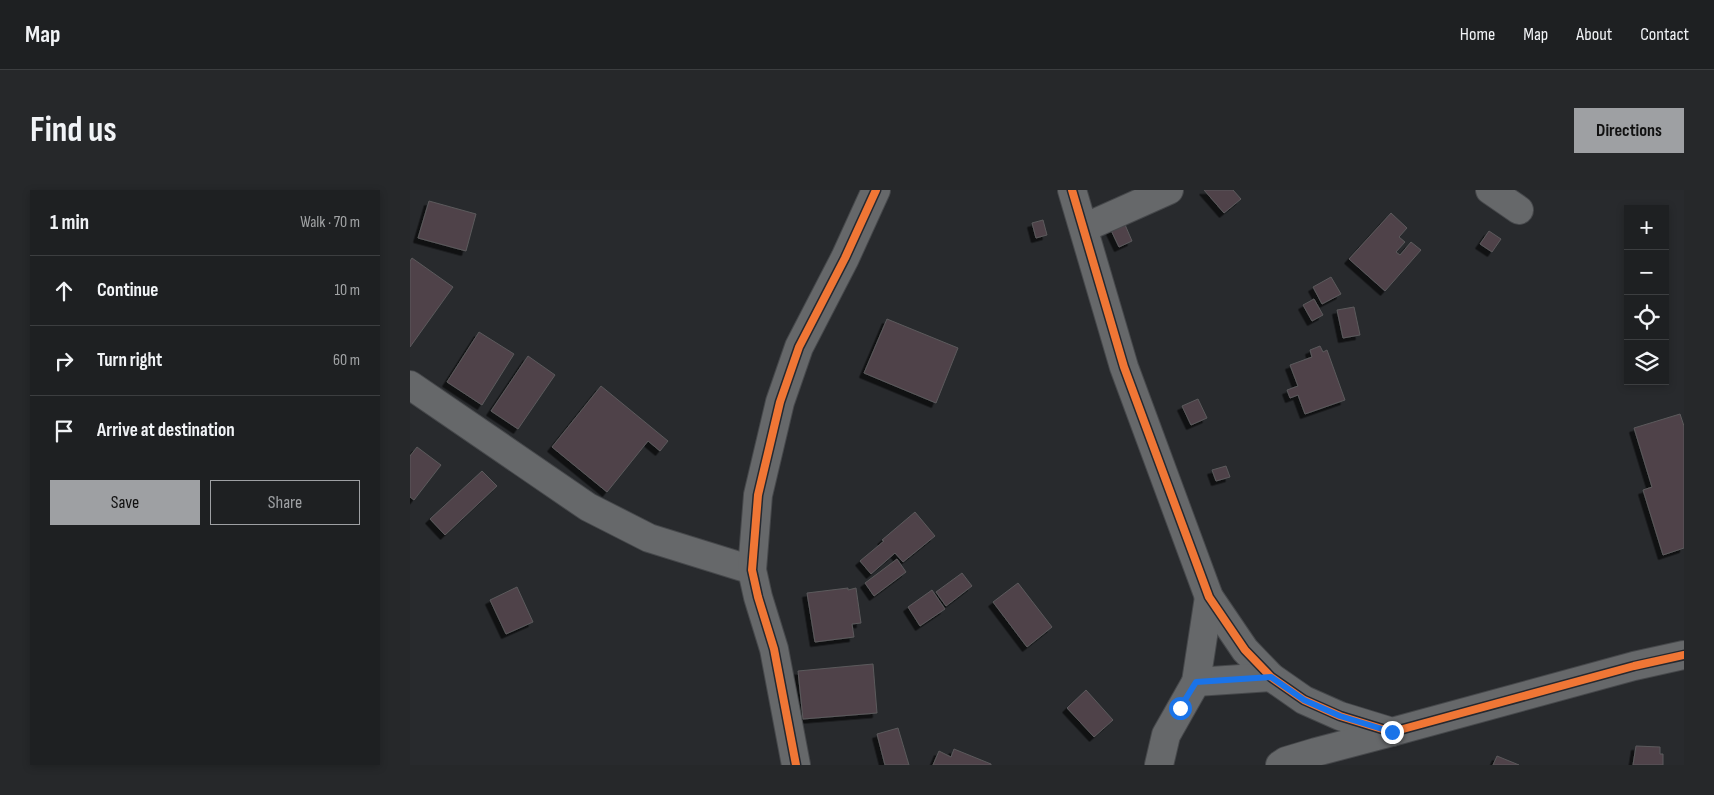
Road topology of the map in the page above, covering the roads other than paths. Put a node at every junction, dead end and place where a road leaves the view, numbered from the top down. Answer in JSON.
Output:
{"nodes":[{"id":1,"x":876,"y":190,"type":"edge"},
{"id":2,"x":1072,"y":190,"type":"edge"},
{"id":3,"x":1169,"y":190,"type":"edge"},
{"id":4,"x":1490,"y":190,"type":"edge"},
{"id":5,"x":1519,"y":210,"type":"dead end"},
{"id":6,"x":1084,"y":228,"type":"junction"},
{"id":7,"x":410,"y":385,"type":"edge"},
{"id":8,"x":752,"y":570,"type":"junction"},
{"id":9,"x":1209,"y":597,"type":"junction"},
{"id":10,"x":1684,"y":655,"type":"edge"},
{"id":11,"x":1271,"y":677,"type":"junction"},
{"id":12,"x":1196,"y":682,"type":"junction"},
{"id":13,"x":1392,"y":732,"type":"junction"},
{"id":14,"x":796,"y":765,"type":"edge"},
{"id":15,"x":1159,"y":765,"type":"edge"},
{"id":16,"x":1280,"y":765,"type":"edge"}],
"edges":[{"from":1,"to":8,"type":"street"},
{"from":2,"to":6,"type":"street"},
{"from":3,"to":6,"type":"street"},
{"from":4,"to":5,"type":"street"},
{"from":6,"to":9,"type":"street"},
{"from":7,"to":8,"type":"street"},
{"from":8,"to":14,"type":"street"},
{"from":9,"to":11,"type":"street"},
{"from":9,"to":12,"type":"street"},
{"from":10,"to":13,"type":"street"},
{"from":11,"to":12,"type":"street"},
{"from":11,"to":13,"type":"street"},
{"from":12,"to":15,"type":"street"},
{"from":13,"to":16,"type":"street"}]}
